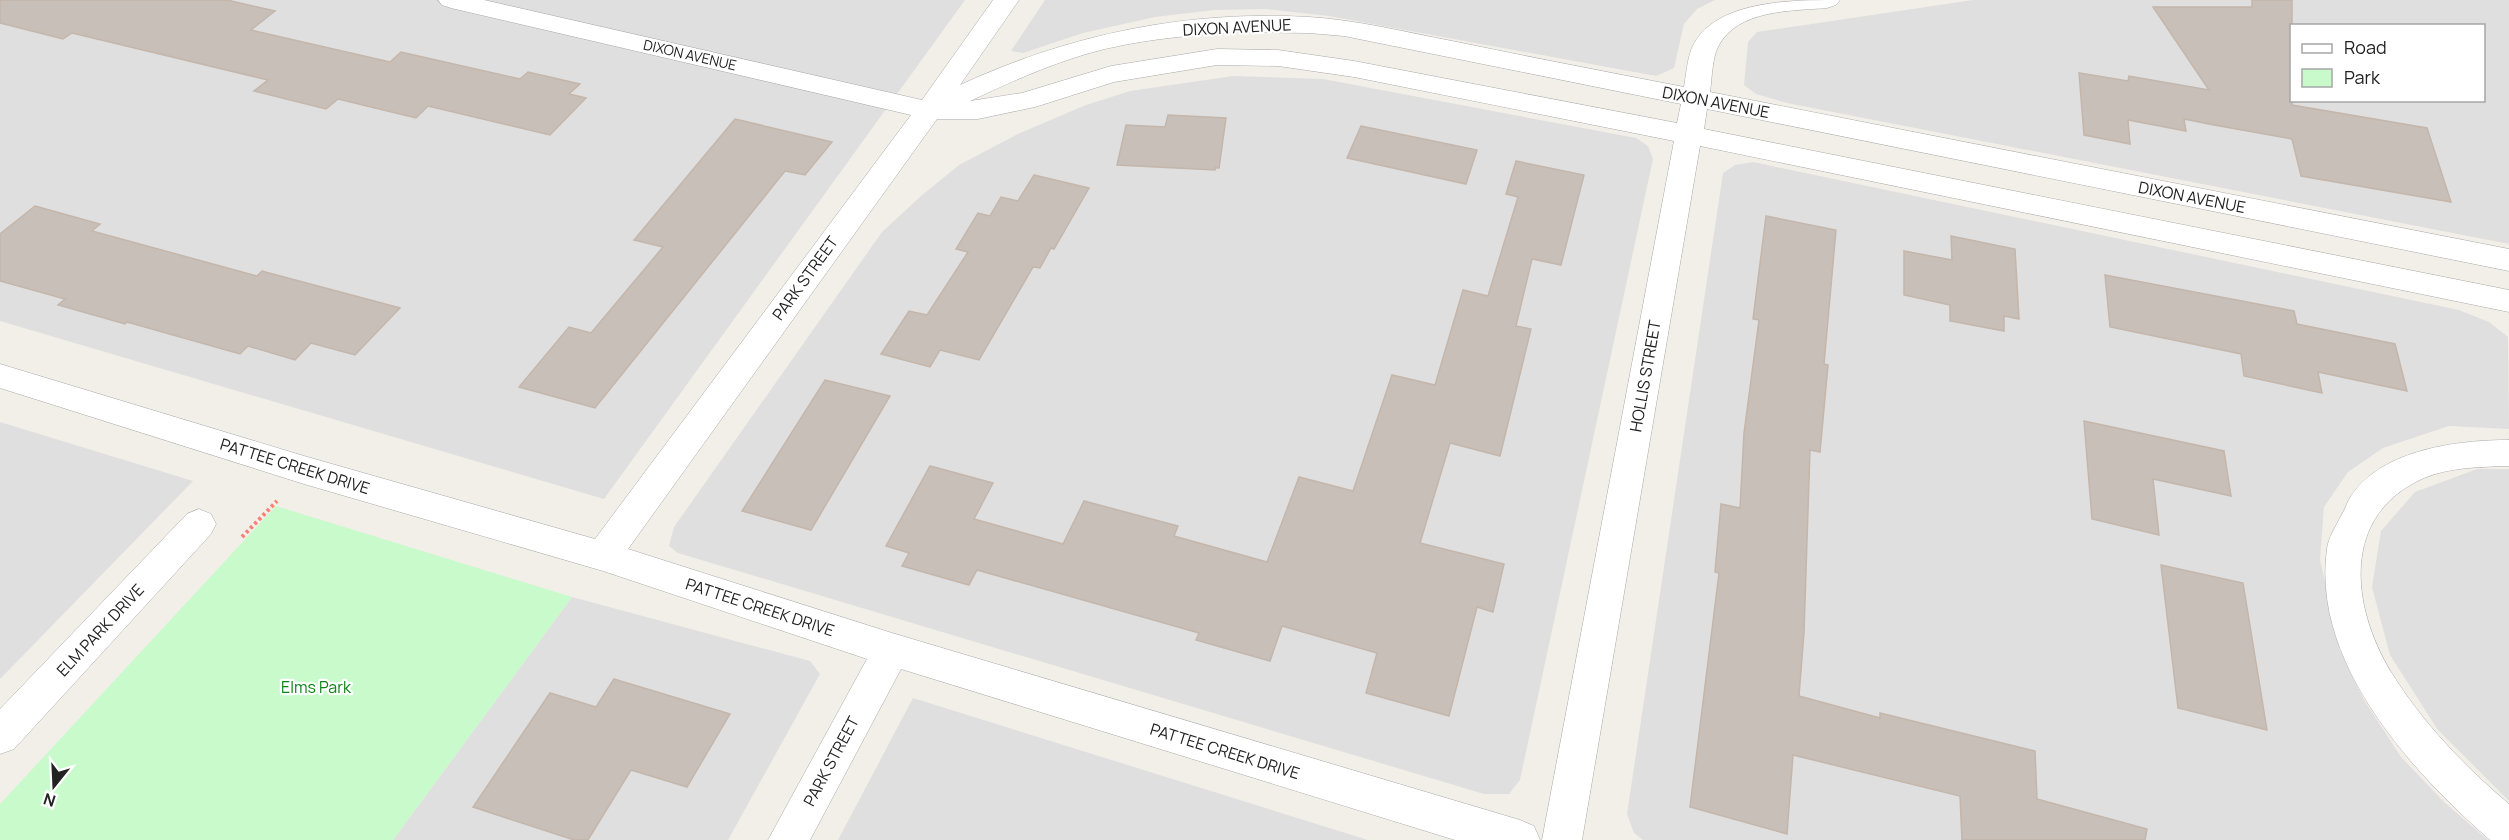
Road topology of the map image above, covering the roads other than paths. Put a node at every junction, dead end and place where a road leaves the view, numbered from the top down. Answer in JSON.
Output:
{"nodes":[{"id":1,"x":451,"y":0,"type":"edge"},
{"id":2,"x":1006,"y":0,"type":"edge"},
{"id":3,"x":1827,"y":0,"type":"edge"},
{"id":4,"x":1695,"y":98,"type":"junction"},
{"id":5,"x":929,"y":110,"type":"junction"},
{"id":6,"x":1688,"y":135,"type":"junction"},
{"id":7,"x":2509,"y":260,"type":"edge"},
{"id":8,"x":2509,"y":301,"type":"edge"},
{"id":9,"x":0,"y":376,"type":"edge"},
{"id":10,"x":2509,"y":453,"type":"edge"},
{"id":11,"x":199,"y":524,"type":"dead end"},
{"id":12,"x":603,"y":556,"type":"junction"},
{"id":13,"x":892,"y":651,"type":"junction"},
{"id":14,"x":0,"y":736,"type":"edge"},
{"id":15,"x":2509,"y":830,"type":"edge"},
{"id":16,"x":788,"y":840,"type":"edge"},
{"id":17,"x":1520,"y":840,"type":"edge"},
{"id":18,"x":1562,"y":840,"type":"edge"}],
"edges":[{"from":1,"to":5,"type":"street","name":"DIXON AVENUE"},
{"from":2,"to":5,"type":"street","name":"PARK STREET"},
{"from":3,"to":4,"type":"street","name":"HOLLIS STREET"},
{"from":4,"to":5,"type":"street","name":"DIXON AVENUE"},
{"from":4,"to":6,"type":"street","name":"HOLLIS STREET"},
{"from":4,"to":7,"type":"street","name":"DIXON AVENUE"},
{"from":5,"to":6,"type":"street","name":"DIXON AVENUE"},
{"from":5,"to":12,"type":"street","name":"PARK STREET"},
{"from":6,"to":8,"type":"street","name":"DIXON AVENUE"},
{"from":6,"to":18,"type":"street","name":"HOLLIS STREET"},
{"from":9,"to":12,"type":"street","name":"PATTEE CREEK DRIVE"},
{"from":10,"to":15,"type":"street"},
{"from":11,"to":14,"type":"street","name":"ELM PARK DRIVE"},
{"from":12,"to":13,"type":"street","name":"PATTEE CREEK DRIVE"},
{"from":13,"to":16,"type":"street","name":"PARK STREET"},
{"from":13,"to":17,"type":"street","name":"PATTEE CREEK DRIVE"}]}
